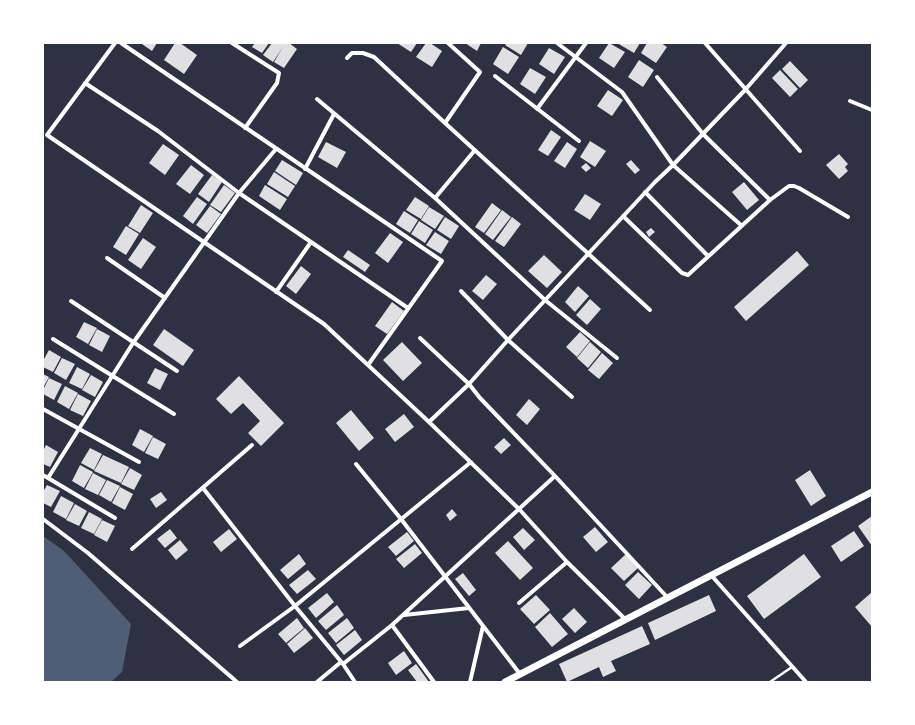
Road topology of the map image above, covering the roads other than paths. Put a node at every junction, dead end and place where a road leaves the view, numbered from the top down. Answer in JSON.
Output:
{"nodes":[{"id":1,"x":115,"y":43,"type":"edge"},
{"id":2,"x":121,"y":43,"type":"edge"},
{"id":3,"x":232,"y":43,"type":"edge"},
{"id":4,"x":448,"y":43,"type":"edge"},
{"id":5,"x":557,"y":43,"type":"edge"},
{"id":6,"x":586,"y":43,"type":"edge"},
{"id":7,"x":705,"y":43,"type":"edge"},
{"id":8,"x":786,"y":43,"type":"edge"},
{"id":9,"x":576,"y":57,"type":"junction"},
{"id":10,"x":346,"y":58,"type":"dead end"},
{"id":11,"x":495,"y":76,"type":"dead end"},
{"id":12,"x":657,"y":77,"type":"dead end"},
{"id":13,"x":85,"y":83,"type":"junction"},
{"id":14,"x":745,"y":90,"type":"junction"},
{"id":15,"x":317,"y":99,"type":"dead end"},
{"id":16,"x":850,"y":101,"type":"dead end"},
{"id":17,"x":537,"y":109,"type":"junction"},
{"id":18,"x":872,"y":110,"type":"edge"},
{"id":19,"x":334,"y":114,"type":"junction"},
{"id":20,"x":445,"y":124,"type":"junction"},
{"id":21,"x":245,"y":128,"type":"junction"},
{"id":22,"x":703,"y":134,"type":"junction"},
{"id":23,"x":579,"y":141,"type":"dead end"},
{"id":24,"x":276,"y":149,"type":"junction"},
{"id":25,"x":474,"y":150,"type":"junction"},
{"id":26,"x":800,"y":151,"type":"dead end"},
{"id":27,"x":673,"y":165,"type":"junction"},
{"id":28,"x":306,"y":169,"type":"junction"},
{"id":29,"x":645,"y":192,"type":"junction"},
{"id":30,"x":239,"y":193,"type":"junction"},
{"id":31,"x":435,"y":198,"type":"junction"},
{"id":32,"x":770,"y":200,"type":"junction"},
{"id":33,"x":623,"y":216,"type":"junction"},
{"id":34,"x":848,"y":217,"type":"dead end"},
{"id":35,"x":742,"y":226,"type":"junction"},
{"id":36,"x":311,"y":242,"type":"junction"},
{"id":37,"x":205,"y":243,"type":"junction"},
{"id":38,"x":588,"y":254,"type":"junction"},
{"id":39,"x":708,"y":256,"type":"junction"},
{"id":40,"x":107,"y":258,"type":"dead end"},
{"id":41,"x":461,"y":291,"type":"dead end"},
{"id":42,"x":276,"y":292,"type":"junction"},
{"id":43,"x":165,"y":298,"type":"junction"},
{"id":44,"x":545,"y":300,"type":"junction"},
{"id":45,"x":71,"y":301,"type":"dead end"},
{"id":46,"x":408,"y":308,"type":"junction"},
{"id":47,"x":650,"y":310,"type":"dead end"},
{"id":48,"x":420,"y":338,"type":"dead end"},
{"id":49,"x":53,"y":339,"type":"dead end"},
{"id":50,"x":508,"y":340,"type":"junction"},
{"id":51,"x":133,"y":343,"type":"junction"},
{"id":52,"x":617,"y":358,"type":"dead end"},
{"id":53,"x":368,"y":365,"type":"junction"},
{"id":54,"x":178,"y":371,"type":"dead end"},
{"id":55,"x":112,"y":376,"type":"junction"},
{"id":56,"x":469,"y":384,"type":"junction"},
{"id":57,"x":572,"y":397,"type":"dead end"},
{"id":58,"x":43,"y":409,"type":"edge"},
{"id":59,"x":174,"y":414,"type":"dead end"},
{"id":60,"x":429,"y":422,"type":"junction"},
{"id":61,"x":79,"y":429,"type":"junction"},
{"id":62,"x":252,"y":445,"type":"dead end"},
{"id":63,"x":139,"y":462,"type":"dead end"},
{"id":64,"x":471,"y":462,"type":"junction"},
{"id":65,"x":356,"y":464,"type":"dead end"},
{"id":66,"x":43,"y":475,"type":"edge"},
{"id":67,"x":555,"y":476,"type":"junction"},
{"id":68,"x":48,"y":478,"type":"junction"},
{"id":69,"x":203,"y":488,"type":"junction"},
{"id":70,"x":872,"y":492,"type":"edge"},
{"id":71,"x":520,"y":509,"type":"junction"},
{"id":72,"x":115,"y":518,"type":"dead end"},
{"id":73,"x":43,"y":519,"type":"edge"},
{"id":74,"x":401,"y":519,"type":"junction"},
{"id":75,"x":132,"y":549,"type":"dead end"},
{"id":76,"x":568,"y":562,"type":"junction"},
{"id":77,"x":711,"y":574,"type":"junction"},
{"id":78,"x":445,"y":577,"type":"junction"},
{"id":79,"x":667,"y":597,"type":"junction"},
{"id":80,"x":518,"y":603,"type":"dead end"},
{"id":81,"x":295,"y":606,"type":"junction"},
{"id":82,"x":469,"y":608,"type":"junction"},
{"id":83,"x":403,"y":615,"type":"junction"},
{"id":84,"x":626,"y":620,"type":"junction"},
{"id":85,"x":392,"y":625,"type":"junction"},
{"id":86,"x":483,"y":626,"type":"junction"},
{"id":87,"x":240,"y":646,"type":"dead end"},
{"id":88,"x":342,"y":663,"type":"junction"},
{"id":89,"x":792,"y":667,"type":"junction"},
{"id":90,"x":520,"y":674,"type":"junction"},
{"id":91,"x":237,"y":682,"type":"edge"},
{"id":92,"x":317,"y":682,"type":"edge"},
{"id":93,"x":355,"y":682,"type":"edge"},
{"id":94,"x":434,"y":682,"type":"edge"},
{"id":95,"x":470,"y":682,"type":"edge"},
{"id":96,"x":505,"y":682,"type":"edge"},
{"id":97,"x":770,"y":682,"type":"edge"},
{"id":98,"x":806,"y":682,"type":"edge"}],
"edges":[{"from":1,"to":13,"type":"street"},
{"from":2,"to":21,"type":"street"},
{"from":3,"to":21,"type":"street"},
{"from":4,"to":20,"type":"street"},
{"from":5,"to":9,"type":"street"},
{"from":6,"to":9,"type":"street"},
{"from":7,"to":14,"type":"street"},
{"from":8,"to":14,"type":"street"},
{"from":9,"to":17,"type":"street"},
{"from":9,"to":27,"type":"street"},
{"from":10,"to":20,"type":"street"},
{"from":11,"to":17,"type":"street"},
{"from":12,"to":22,"type":"street"},
{"from":13,"to":30,"type":"street"},
{"from":13,"to":37,"type":"street"},
{"from":14,"to":22,"type":"street"},
{"from":14,"to":26,"type":"street"},
{"from":15,"to":19,"type":"street"},
{"from":16,"to":18,"type":"street"},
{"from":17,"to":23,"type":"street"},
{"from":19,"to":28,"type":"street"},
{"from":19,"to":31,"type":"street"},
{"from":20,"to":25,"type":"street"},
{"from":21,"to":24,"type":"street"},
{"from":22,"to":27,"type":"street"},
{"from":22,"to":32,"type":"street"},
{"from":24,"to":28,"type":"street"},
{"from":24,"to":30,"type":"street"},
{"from":25,"to":31,"type":"street"},
{"from":25,"to":38,"type":"street"},
{"from":27,"to":29,"type":"street"},
{"from":27,"to":35,"type":"street"},
{"from":28,"to":46,"type":"street"},
{"from":29,"to":33,"type":"street"},
{"from":29,"to":39,"type":"street"},
{"from":30,"to":36,"type":"street"},
{"from":30,"to":37,"type":"street"},
{"from":31,"to":44,"type":"street"},
{"from":32,"to":34,"type":"street"},
{"from":32,"to":35,"type":"street"},
{"from":33,"to":38,"type":"street"},
{"from":33,"to":39,"type":"street"},
{"from":35,"to":39,"type":"street"},
{"from":36,"to":42,"type":"street"},
{"from":36,"to":46,"type":"street"},
{"from":37,"to":42,"type":"street"},
{"from":37,"to":43,"type":"street"},
{"from":38,"to":44,"type":"street"},
{"from":38,"to":47,"type":"street"},
{"from":40,"to":43,"type":"street"},
{"from":41,"to":50,"type":"street"},
{"from":42,"to":53,"type":"street"},
{"from":43,"to":51,"type":"street"},
{"from":44,"to":50,"type":"street"},
{"from":44,"to":52,"type":"street"},
{"from":45,"to":51,"type":"street"},
{"from":46,"to":53,"type":"street"},
{"from":48,"to":56,"type":"street"},
{"from":49,"to":55,"type":"street"},
{"from":50,"to":56,"type":"street"},
{"from":50,"to":57,"type":"street"},
{"from":51,"to":54,"type":"street"},
{"from":51,"to":55,"type":"street"},
{"from":53,"to":60,"type":"street"},
{"from":55,"to":59,"type":"street"},
{"from":55,"to":61,"type":"street"},
{"from":56,"to":60,"type":"street"},
{"from":56,"to":67,"type":"street"},
{"from":58,"to":61,"type":"street"},
{"from":60,"to":64,"type":"street"},
{"from":61,"to":63,"type":"street"},
{"from":61,"to":68,"type":"street"},
{"from":62,"to":69,"type":"street"},
{"from":64,"to":71,"type":"street"},
{"from":64,"to":74,"type":"street"},
{"from":65,"to":74,"type":"street"},
{"from":66,"to":68,"type":"street"},
{"from":67,"to":71,"type":"street"},
{"from":67,"to":79,"type":"street"},
{"from":68,"to":72,"type":"street"},
{"from":69,"to":75,"type":"street"},
{"from":69,"to":81,"type":"street"},
{"from":70,"to":77,"type":"street"},
{"from":71,"to":76,"type":"street"},
{"from":71,"to":78,"type":"street"},
{"from":73,"to":91,"type":"street"},
{"from":74,"to":78,"type":"street"},
{"from":74,"to":81,"type":"street"},
{"from":76,"to":80,"type":"street"},
{"from":76,"to":84,"type":"street"},
{"from":77,"to":79,"type":"street"},
{"from":77,"to":89,"type":"street"},
{"from":78,"to":82,"type":"street"},
{"from":78,"to":83,"type":"street"},
{"from":79,"to":84,"type":"street"},
{"from":81,"to":87,"type":"street"},
{"from":81,"to":88,"type":"street"},
{"from":82,"to":83,"type":"street"},
{"from":82,"to":86,"type":"street"},
{"from":83,"to":85,"type":"street"},
{"from":84,"to":90,"type":"street"},
{"from":85,"to":88,"type":"street"},
{"from":85,"to":94,"type":"street"},
{"from":86,"to":90,"type":"street"},
{"from":86,"to":95,"type":"street"},
{"from":88,"to":92,"type":"street"},
{"from":88,"to":93,"type":"street"},
{"from":89,"to":97,"type":"lane"},
{"from":89,"to":98,"type":"street"},
{"from":90,"to":96,"type":"street"}]}
